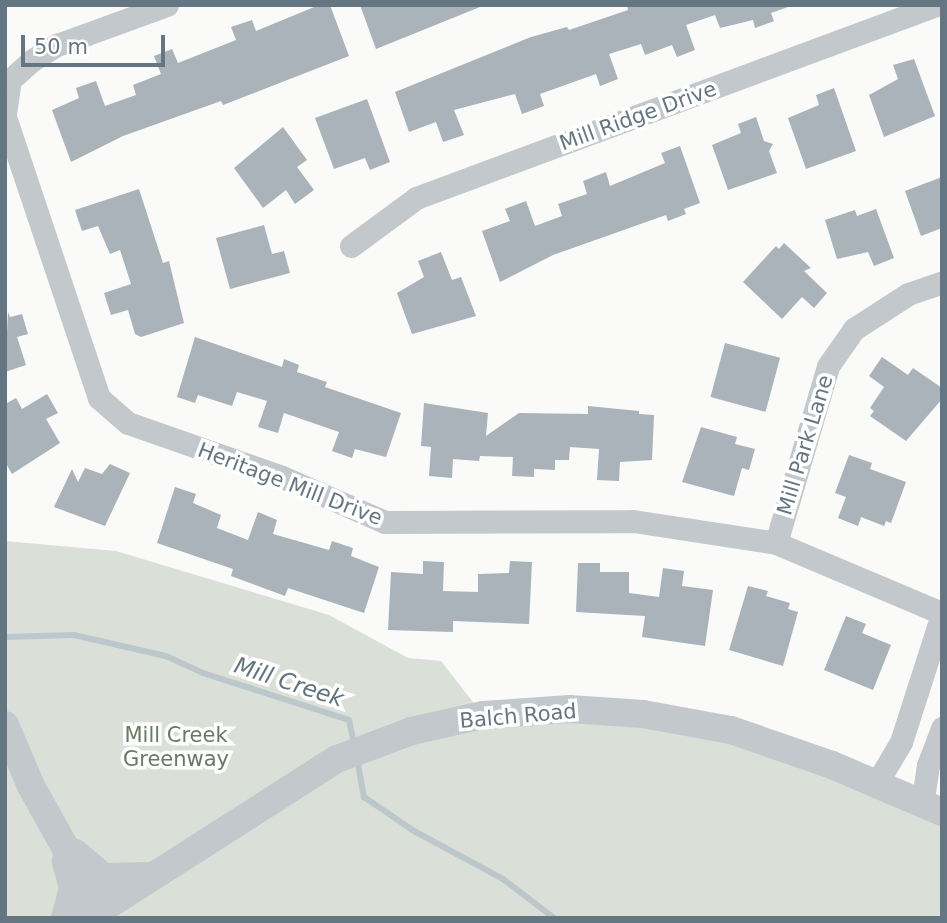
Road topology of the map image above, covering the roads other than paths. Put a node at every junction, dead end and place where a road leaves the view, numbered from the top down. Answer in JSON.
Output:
{"nodes":[{"id":1,"x":167,"y":5,"type":"edge"},
{"id":2,"x":936,"y":5,"type":"edge"},
{"id":3,"x":5,"y":116,"type":"edge"},
{"id":4,"x":351,"y":246,"type":"dead end"},
{"id":5,"x":942,"y":282,"type":"edge"},
{"id":6,"x":776,"y":543,"type":"junction"},
{"id":7,"x":942,"y":613,"type":"edge"},
{"id":8,"x":5,"y":725,"type":"edge"},
{"id":9,"x":942,"y":728,"type":"edge"},
{"id":10,"x":875,"y":786,"type":"junction"},
{"id":11,"x":932,"y":809,"type":"edge"},
{"id":12,"x":57,"y":831,"type":"junction"},
{"id":13,"x":155,"y":876,"type":"junction"},
{"id":14,"x":94,"y":914,"type":"edge"},
{"id":15,"x":65,"y":918,"type":"edge"}],
"edges":[{"from":1,"to":3,"type":"street","name":"Heritage Mill Drive"},
{"from":2,"to":4,"type":"street","name":"Mill Ridge Drive"},
{"from":3,"to":6,"type":"street","name":"Heritage Mill Drive"},
{"from":5,"to":6,"type":"street","name":"Mill Park Lane"},
{"from":6,"to":7,"type":"street","name":"Heritage Mill Drive"},
{"from":7,"to":10,"type":"street"},
{"from":8,"to":12,"type":"street"},
{"from":9,"to":11,"type":"street"},
{"from":10,"to":11,"type":"street","name":"Balch Road"},
{"from":10,"to":13,"type":"street","name":"Balch Road"},
{"from":12,"to":13,"type":"street"},
{"from":12,"to":14,"type":"street"},
{"from":12,"to":15,"type":"street"},
{"from":13,"to":14,"type":"street","name":"Balch Road"}]}
